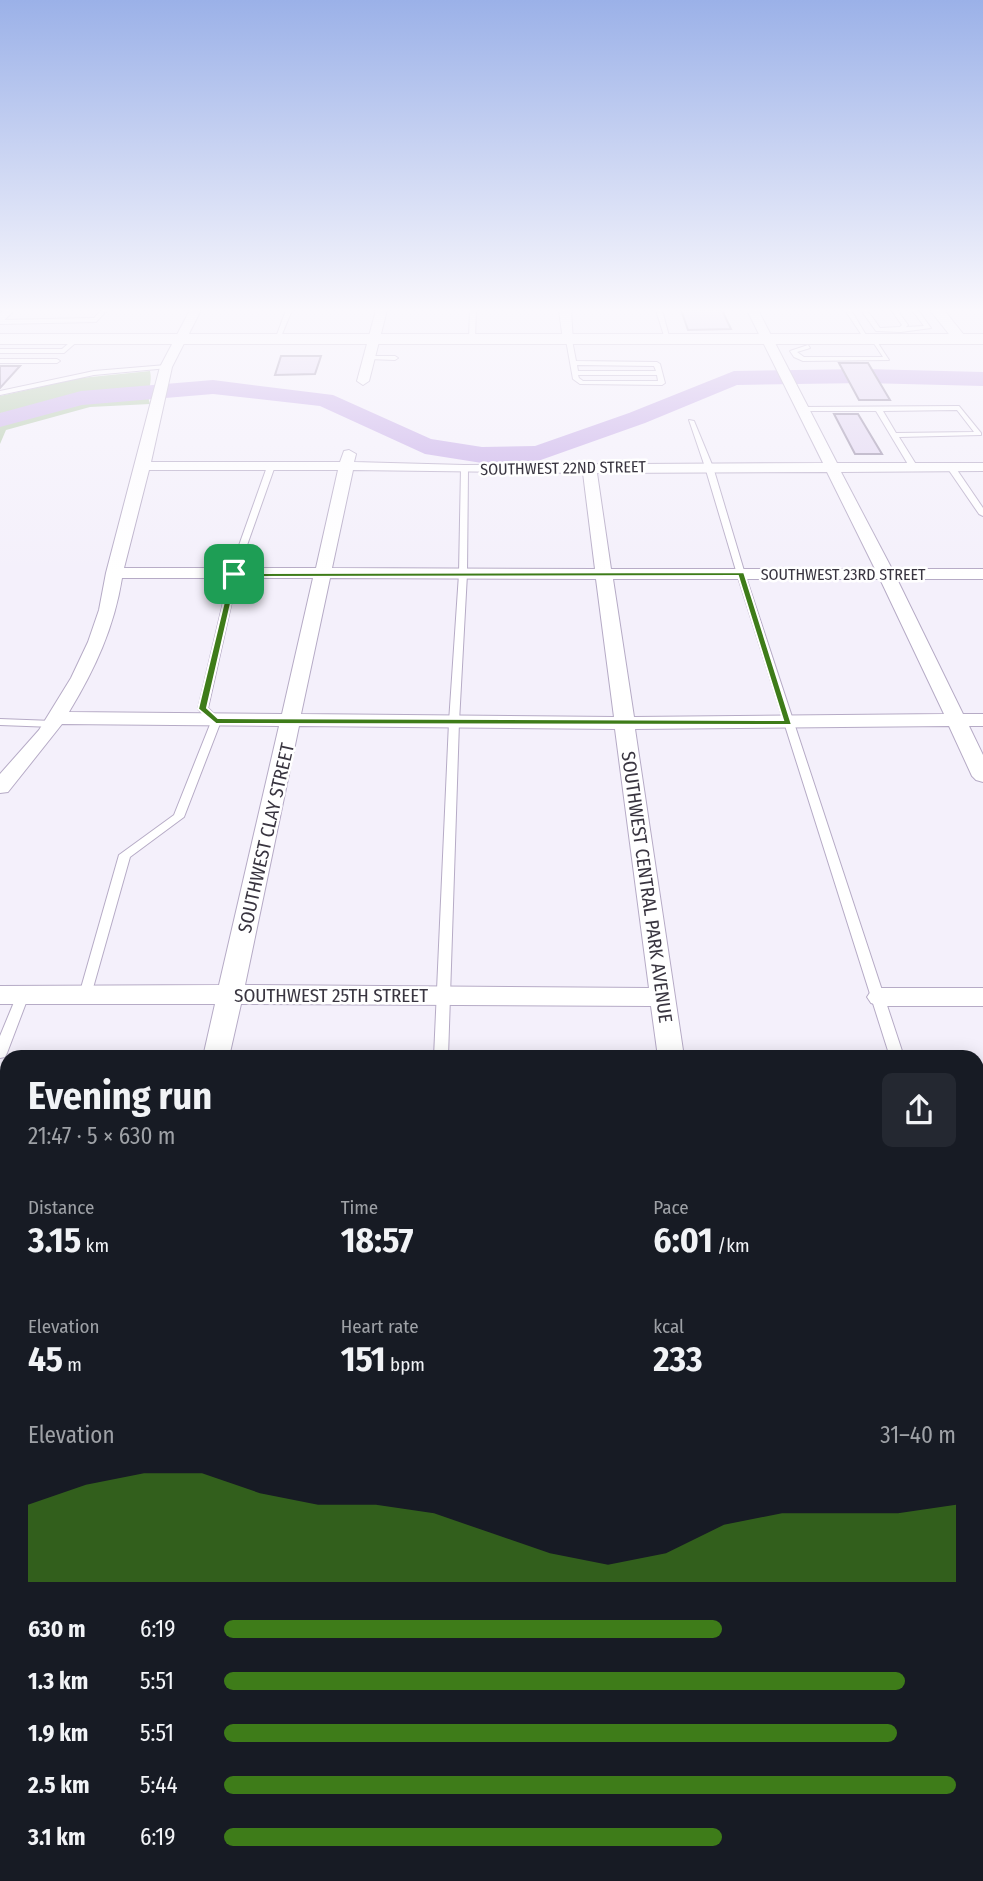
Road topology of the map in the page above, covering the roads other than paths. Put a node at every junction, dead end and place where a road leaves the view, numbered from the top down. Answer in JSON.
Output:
{"nodes":[{"id":1,"x":160,"y":398,"type":"edge"},
{"id":2,"x":796,"y":398,"type":"edge"},
{"id":3,"x":878,"y":408,"type":"junction"},
{"id":4,"x":802,"y":409,"type":"junction"},
{"id":5,"x":691,"y":421,"type":"dead end"},
{"id":6,"x":894,"y":435,"type":"junction"},
{"id":7,"x":347,"y":460,"type":"junction"},
{"id":8,"x":143,"y":466,"type":"junction"},
{"id":9,"x":271,"y":466,"type":"junction"},
{"id":10,"x":913,"y":466,"type":"junction"},
{"id":11,"x":950,"y":466,"type":"junction"},
{"id":12,"x":589,"y":467,"type":"junction"},
{"id":13,"x":709,"y":467,"type":"junction"},
{"id":14,"x":830,"y":467,"type":"junction"},
{"id":15,"x":983,"y":467,"type":"edge"},
{"id":16,"x":464,"y":469,"type":"junction"},
{"id":17,"x":983,"y":514,"type":"edge"},
{"id":18,"x":114,"y":573,"type":"junction"},
{"id":19,"x":234,"y":574,"type":"junction"},
{"id":20,"x":322,"y":574,"type":"junction"},
{"id":21,"x":463,"y":574,"type":"junction"},
{"id":22,"x":603,"y":574,"type":"junction"},
{"id":23,"x":741,"y":574,"type":"junction"},
{"id":24,"x":886,"y":574,"type":"junction"},
{"id":25,"x":983,"y":574,"type":"edge"},
{"id":26,"x":956,"y":720,"type":"junction"},
{"id":27,"x":983,"y":720,"type":"edge"},
{"id":28,"x":55,"y":721,"type":"junction"},
{"id":29,"x":216,"y":721,"type":"junction"},
{"id":30,"x":0,"y":722,"type":"edge"},
{"id":31,"x":292,"y":722,"type":"junction"},
{"id":32,"x":454,"y":722,"type":"junction"},
{"id":33,"x":625,"y":723,"type":"junction"},
{"id":34,"x":789,"y":723,"type":"junction"},
{"id":35,"x":983,"y":776,"type":"edge"},
{"id":36,"x":0,"y":787,"type":"edge"},
{"id":37,"x":11,"y":995,"type":"edge"},
{"id":38,"x":86,"y":995,"type":"junction"},
{"id":39,"x":231,"y":995,"type":"junction"},
{"id":40,"x":443,"y":995,"type":"junction"},
{"id":41,"x":663,"y":997,"type":"junction"},
{"id":42,"x":983,"y":997,"type":"edge"},
{"id":43,"x":880,"y":998,"type":"junction"},
{"id":44,"x":1,"y":1050,"type":"edge"},
{"id":45,"x":218,"y":1050,"type":"edge"},
{"id":46,"x":441,"y":1050,"type":"edge"},
{"id":47,"x":670,"y":1050,"type":"edge"},
{"id":48,"x":895,"y":1050,"type":"edge"}],
"edges":[{"from":1,"to":8,"type":"street"},
{"from":2,"to":4,"type":"street"},
{"from":3,"to":4,"type":"lane"},
{"from":3,"to":6,"type":"lane"},
{"from":3,"to":6,"type":"lane"},
{"from":4,"to":14,"type":"street"},
{"from":5,"to":13,"type":"lane"},
{"from":6,"to":10,"type":"lane"},
{"from":7,"to":9,"type":"street","name":"SOUTHWEST 22ND STREET"},
{"from":7,"to":16,"type":"street","name":"SOUTHWEST 22ND STREET"},
{"from":7,"to":20,"type":"street","name":"SOUTHWEST CLAY STREET"},
{"from":8,"to":9,"type":"street","name":"SOUTHWEST 22ND STREET"},
{"from":8,"to":18,"type":"street"},
{"from":9,"to":19,"type":"lane"},
{"from":10,"to":11,"type":"street","name":"SOUTHWEST 22ND STREET"},
{"from":10,"to":14,"type":"street","name":"SOUTHWEST 22ND STREET"},
{"from":11,"to":15,"type":"street","name":"SOUTHWEST 22ND STREET"},
{"from":11,"to":17,"type":"lane"},
{"from":12,"to":13,"type":"street","name":"SOUTHWEST 22ND STREET"},
{"from":12,"to":16,"type":"street","name":"SOUTHWEST 22ND STREET"},
{"from":12,"to":22,"type":"street","name":"SOUTHWEST CENTRAL PARK AVENUE"},
{"from":13,"to":14,"type":"street","name":"SOUTHWEST 22ND STREET"},
{"from":13,"to":23,"type":"lane"},
{"from":14,"to":24,"type":"street"},
{"from":16,"to":21,"type":"lane"},
{"from":18,"to":19,"type":"street","name":"SOUTHWEST 23RD STREET"},
{"from":18,"to":28,"type":"street"},
{"from":19,"to":20,"type":"street","name":"SOUTHWEST 23RD STREET"},
{"from":19,"to":29,"type":"lane"},
{"from":20,"to":21,"type":"street","name":"SOUTHWEST 23RD STREET"},
{"from":20,"to":31,"type":"street","name":"SOUTHWEST CLAY STREET"},
{"from":21,"to":22,"type":"street","name":"SOUTHWEST 23RD STREET"},
{"from":21,"to":32,"type":"lane"},
{"from":22,"to":23,"type":"street","name":"SOUTHWEST 23RD STREET"},
{"from":22,"to":33,"type":"street","name":"SOUTHWEST CENTRAL PARK AVENUE"},
{"from":23,"to":24,"type":"street","name":"SOUTHWEST 23RD STREET"},
{"from":23,"to":34,"type":"lane"},
{"from":24,"to":25,"type":"street","name":"SOUTHWEST 23RD STREET"},
{"from":24,"to":26,"type":"street"},
{"from":26,"to":27,"type":"street"},
{"from":26,"to":34,"type":"street"},
{"from":26,"to":35,"type":"street"},
{"from":28,"to":29,"type":"street"},
{"from":28,"to":30,"type":"lane"},
{"from":28,"to":36,"type":"street"},
{"from":29,"to":31,"type":"street"},
{"from":29,"to":38,"type":"lane"},
{"from":31,"to":32,"type":"street"},
{"from":31,"to":39,"type":"street","name":"SOUTHWEST CLAY STREET"},
{"from":32,"to":33,"type":"street"},
{"from":32,"to":40,"type":"lane"},
{"from":33,"to":34,"type":"street"},
{"from":33,"to":41,"type":"street","name":"SOUTHWEST CENTRAL PARK AVENUE"},
{"from":34,"to":43,"type":"lane"},
{"from":37,"to":38,"type":"street","name":"SOUTHWEST 25TH STREET"},
{"from":37,"to":44,"type":"lane"},
{"from":38,"to":39,"type":"street","name":"SOUTHWEST 25TH STREET"},
{"from":39,"to":40,"type":"street","name":"SOUTHWEST 25TH STREET"},
{"from":39,"to":45,"type":"street","name":"SOUTHWEST CLAY STREET"},
{"from":40,"to":41,"type":"street","name":"SOUTHWEST 25TH STREET"},
{"from":40,"to":46,"type":"lane"},
{"from":41,"to":47,"type":"street","name":"SOUTHWEST CENTRAL PARK AVENUE"},
{"from":42,"to":43,"type":"street"},
{"from":43,"to":48,"type":"lane"}]}
